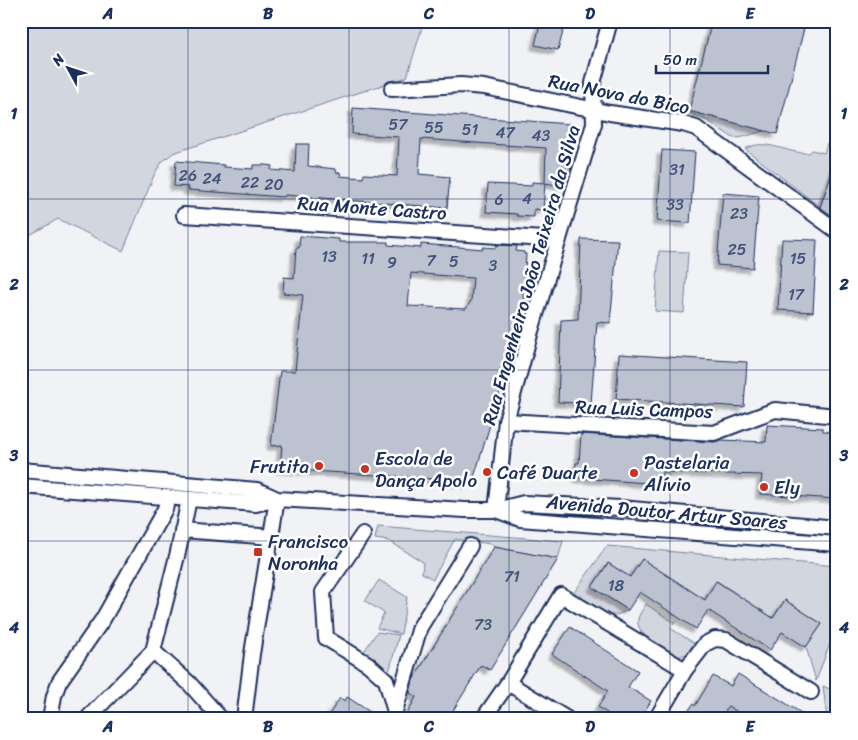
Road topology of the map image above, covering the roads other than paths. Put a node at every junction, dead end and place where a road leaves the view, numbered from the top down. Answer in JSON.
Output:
{"nodes":[{"id":1,"x":610,"y":21,"type":"edge"},
{"id":2,"x":392,"y":89,"type":"dead end"},
{"id":3,"x":594,"y":110,"type":"junction"},
{"id":4,"x":184,"y":215,"type":"dead end"},
{"id":5,"x":837,"y":230,"type":"edge"},
{"id":6,"x":559,"y":240,"type":"junction"},
{"id":7,"x":837,"y":416,"type":"edge"},
{"id":8,"x":506,"y":421,"type":"junction"},
{"id":9,"x":21,"y":470,"type":"edge"},
{"id":10,"x":21,"y":486,"type":"edge"},
{"id":11,"x":168,"y":497,"type":"junction"},
{"id":12,"x":189,"y":499,"type":"junction"},
{"id":13,"x":278,"y":499,"type":"junction"},
{"id":14,"x":496,"y":510,"type":"junction"},
{"id":15,"x":837,"y":528,"type":"edge"},
{"id":16,"x":182,"y":530,"type":"junction"},
{"id":17,"x":363,"y":534,"type":"dead end"},
{"id":18,"x":272,"y":537,"type":"junction"},
{"id":19,"x":837,"y":544,"type":"edge"},
{"id":20,"x":470,"y":546,"type":"dead end"},
{"id":21,"x":153,"y":651,"type":"junction"},
{"id":22,"x":686,"y":670,"type":"junction"},
{"id":23,"x":508,"y":683,"type":"junction"},
{"id":24,"x":811,"y":692,"type":"dead end"},
{"id":25,"x":396,"y":715,"type":"edge"},
{"id":26,"x":50,"y":719,"type":"edge"},
{"id":27,"x":87,"y":719,"type":"edge"},
{"id":28,"x":221,"y":719,"type":"edge"},
{"id":29,"x":244,"y":719,"type":"edge"},
{"id":30,"x":483,"y":719,"type":"edge"},
{"id":31,"x":567,"y":719,"type":"edge"},
{"id":32,"x":656,"y":719,"type":"edge"}],
"edges":[{"from":1,"to":3,"type":"street","name":"Rua Engenheiro João Teixeira da Silva"},
{"from":2,"to":3,"type":"street","name":"Rua Nova do Bico"},
{"from":3,"to":5,"type":"street","name":"Rua Nova do Bico"},
{"from":3,"to":6,"type":"street","name":"Rua Engenheiro João Teixeira da Silva"},
{"from":4,"to":6,"type":"street","name":"Rua Monte Castro"},
{"from":6,"to":8,"type":"street","name":"Rua Engenheiro João Teixeira da Silva"},
{"from":7,"to":8,"type":"street","name":"Rua Luis Campos"},
{"from":8,"to":14,"type":"street","name":"Rua Engenheiro João Teixeira da Silva"},
{"from":9,"to":13,"type":"street","name":"Avenida Doutor Artur Soares"},
{"from":10,"to":11,"type":"street","name":"Avenida Doutor Artur Soares"},
{"from":11,"to":12,"type":"street","name":"Avenida Doutor Artur Soares"},
{"from":11,"to":26,"type":"street"},
{"from":12,"to":13,"type":"street","name":"Avenida Doutor Artur Soares"},
{"from":12,"to":16,"type":"street"},
{"from":13,"to":14,"type":"street","name":"Avenida Doutor Artur Soares"},
{"from":13,"to":18,"type":"street"},
{"from":14,"to":15,"type":"street","name":"Avenida Doutor Artur Soares"},
{"from":14,"to":19,"type":"street","name":"Avenida Doutor Artur Soares"},
{"from":16,"to":18,"type":"street"},
{"from":16,"to":21,"type":"street"},
{"from":17,"to":25,"type":"street"},
{"from":18,"to":29,"type":"street"},
{"from":20,"to":25,"type":"street"},
{"from":21,"to":27,"type":"street"},
{"from":21,"to":28,"type":"street"},
{"from":22,"to":23,"type":"street"},
{"from":22,"to":24,"type":"street"},
{"from":22,"to":32,"type":"street"},
{"from":23,"to":30,"type":"street"},
{"from":23,"to":31,"type":"street"}]}
